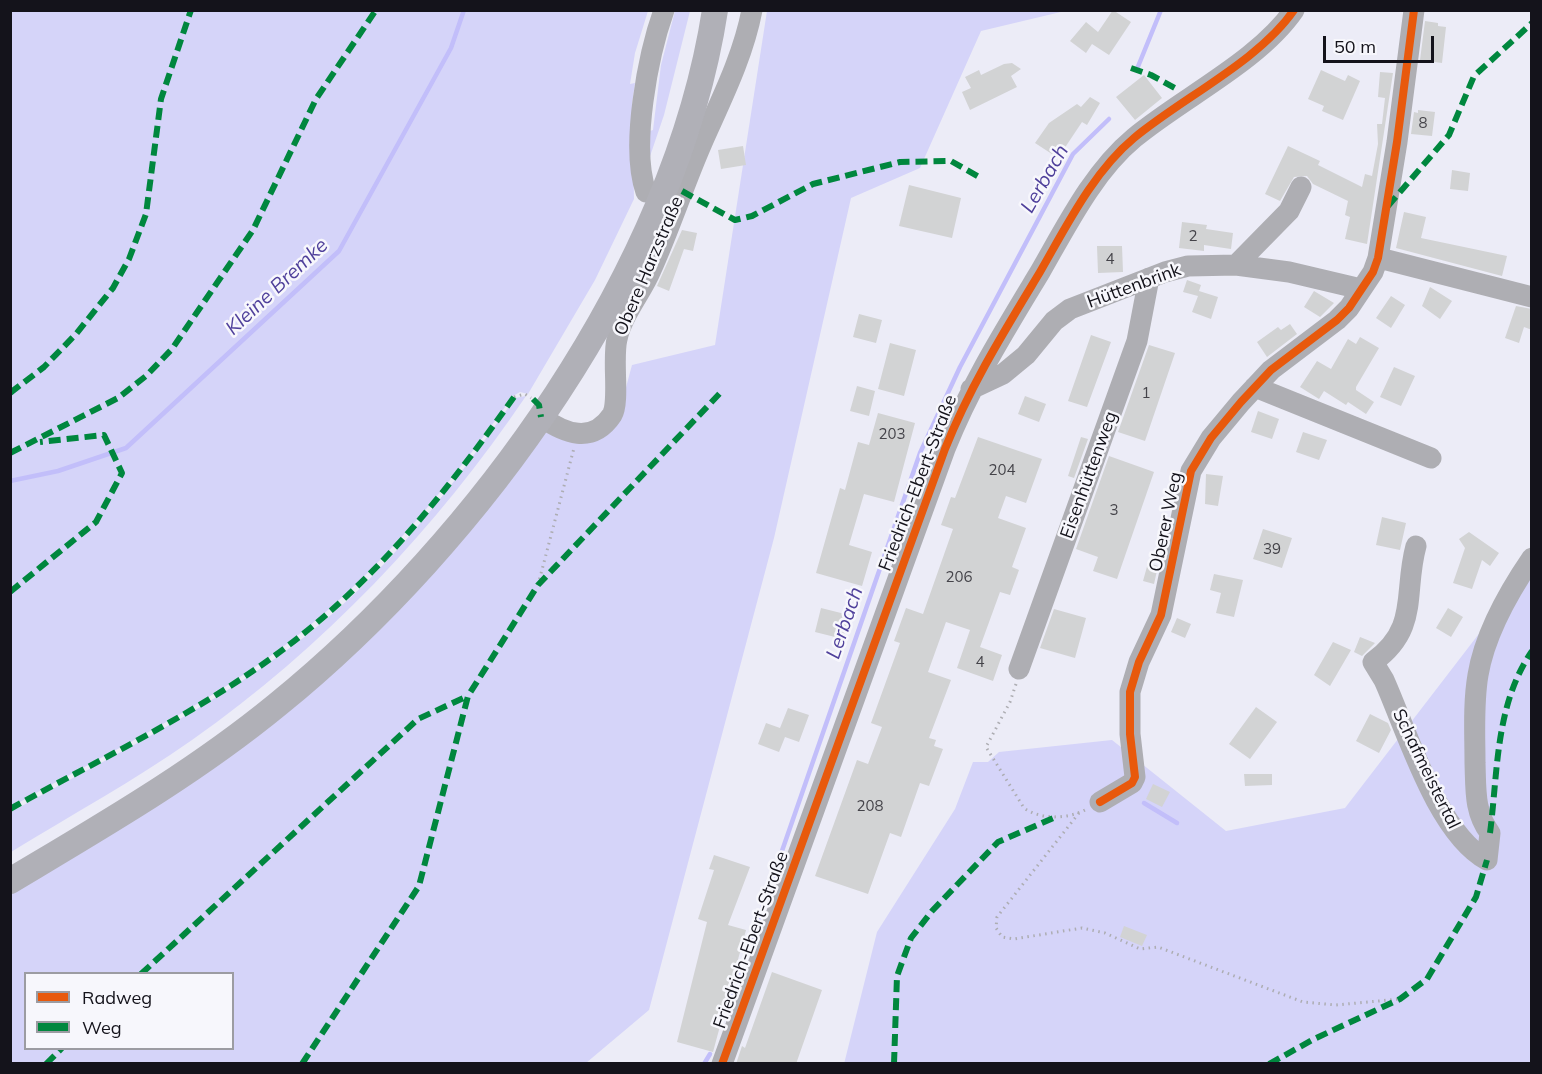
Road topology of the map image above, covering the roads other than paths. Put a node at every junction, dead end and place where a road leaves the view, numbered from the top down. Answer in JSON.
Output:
{"nodes":[{"id":1,"x":664,"y":10,"type":"edge"},
{"id":2,"x":698,"y":10,"type":"edge"},
{"id":3,"x":715,"y":10,"type":"edge"},
{"id":4,"x":752,"y":10,"type":"edge"},
{"id":5,"x":1294,"y":10,"type":"edge"},
{"id":6,"x":1414,"y":10,"type":"edge"},
{"id":7,"x":1302,"y":187,"type":"dead end"},
{"id":8,"x":646,"y":192,"type":"junction"},
{"id":9,"x":1383,"y":259,"type":"dead end"},
{"id":10,"x":1236,"y":265,"type":"junction"},
{"id":11,"x":1149,"y":278,"type":"junction"},
{"id":12,"x":1361,"y":289,"type":"junction"},
{"id":13,"x":1532,"y":297,"type":"edge"},
{"id":14,"x":1255,"y":387,"type":"junction"},
{"id":15,"x":971,"y":390,"type":"junction"},
{"id":16,"x":530,"y":404,"type":"junction"},
{"id":17,"x":1431,"y":458,"type":"dead end"},
{"id":18,"x":1416,"y":546,"type":"dead end"},
{"id":19,"x":1532,"y":558,"type":"edge"},
{"id":20,"x":1019,"y":669,"type":"road end"},
{"id":21,"x":1100,"y":802,"type":"dead end"},
{"id":22,"x":10,"y":862,"type":"edge"},
{"id":23,"x":10,"y":881,"type":"edge"},
{"id":24,"x":722,"y":1064,"type":"edge"}],
"edges":[{"from":1,"to":8,"type":"street"},
{"from":2,"to":8,"type":"main road"},
{"from":3,"to":16,"type":"main road"},
{"from":4,"to":16,"type":"street","name":"Obere Harzstraße"},
{"from":5,"to":15,"type":"street","name":"Friedrich-Ebert-Straße"},
{"from":6,"to":12,"type":"street","name":"Oberer Weg"},
{"from":7,"to":10,"type":"street"},
{"from":8,"to":16,"type":"main road"},
{"from":9,"to":13,"type":"street"},
{"from":10,"to":11,"type":"street","name":"Hüttenbrink"},
{"from":10,"to":12,"type":"street","name":"Hüttenbrink"},
{"from":11,"to":15,"type":"street","name":"Hüttenbrink"},
{"from":11,"to":20,"type":"street","name":"Eisenhüttenweg"},
{"from":12,"to":14,"type":"street","name":"Oberer Weg"},
{"from":14,"to":17,"type":"street"},
{"from":14,"to":21,"type":"street","name":"Oberer Weg"},
{"from":15,"to":24,"type":"street","name":"Friedrich-Ebert-Straße"},
{"from":16,"to":22,"type":"main road"},
{"from":16,"to":23,"type":"main road"},
{"from":18,"to":19,"type":"street","name":"Schafmeistertal"}]}
